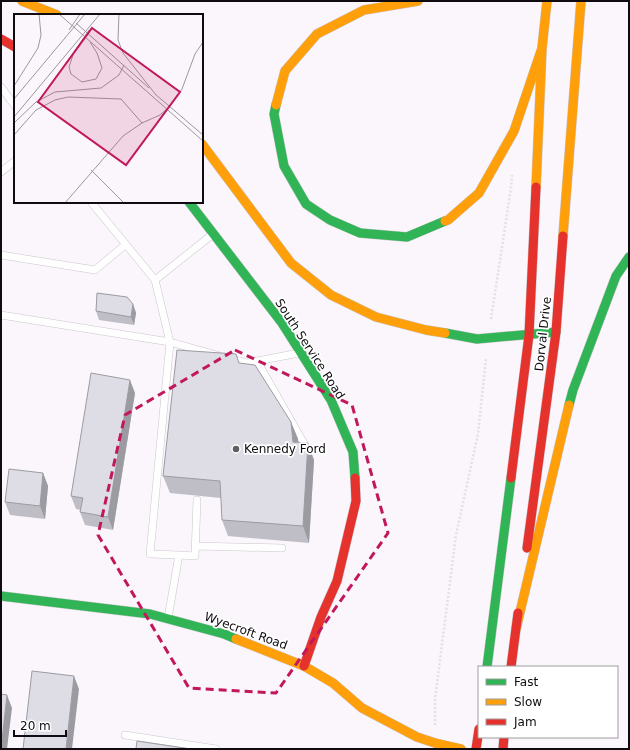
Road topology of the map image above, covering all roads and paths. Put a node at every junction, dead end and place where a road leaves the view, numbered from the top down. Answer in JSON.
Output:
{"nodes":[{"id":1,"x":22,"y":1,"type":"edge"},
{"id":2,"x":418,"y":1,"type":"edge"},
{"id":3,"x":547,"y":1,"type":"edge"},
{"id":4,"x":581,"y":1,"type":"edge"},
{"id":5,"x":54,"y":14,"type":"edge"},
{"id":6,"x":1,"y":39,"type":"edge"},
{"id":7,"x":14,"y":46,"type":"edge"},
{"id":8,"x":542,"y":48,"type":"junction"},
{"id":9,"x":1,"y":86,"type":"edge"},
{"id":10,"x":14,"y":105,"type":"edge"},
{"id":11,"x":203,"y":145,"type":"edge"},
{"id":12,"x":14,"y":162,"type":"edge"},
{"id":13,"x":1,"y":172,"type":"edge"},
{"id":14,"x":512,"y":174,"type":"dead end"},
{"id":15,"x":92,"y":203,"type":"edge"},
{"id":16,"x":190,"y":203,"type":"edge"},
{"id":17,"x":213,"y":234,"type":"junction"},
{"id":18,"x":125,"y":245,"type":"junction"},
{"id":19,"x":1,"y":255,"type":"edge"},
{"id":20,"x":629,"y":257,"type":"edge"},
{"id":21,"x":155,"y":280,"type":"junction"},
{"id":22,"x":1,"y":315,"type":"edge"},
{"id":23,"x":556,"y":332,"type":"junction"},
{"id":24,"x":529,"y":335,"type":"junction"},
{"id":25,"x":488,"y":339,"type":"junction"},
{"id":26,"x":170,"y":342,"type":"junction"},
{"id":27,"x":301,"y":353,"type":"junction"},
{"id":28,"x":257,"y":361,"type":"junction"},
{"id":29,"x":306,"y":447,"type":"edge"},
{"id":30,"x":196,"y":500,"type":"dead end"},
{"id":31,"x":196,"y":546,"type":"junction"},
{"id":32,"x":282,"y":548,"type":"dead end"},
{"id":33,"x":179,"y":555,"type":"junction"},
{"id":34,"x":1,"y":596,"type":"edge"},
{"id":35,"x":168,"y":618,"type":"junction"},
{"id":36,"x":516,"y":629,"type":"junction"},
{"id":37,"x":304,"y":666,"type":"junction"},
{"id":38,"x":487,"y":666,"type":"edge"},
{"id":39,"x":511,"y":666,"type":"edge"},
{"id":40,"x":125,"y":735,"type":"dead end"},
{"id":41,"x":478,"y":736,"type":"edge"},
{"id":42,"x":504,"y":738,"type":"edge"},
{"id":43,"x":435,"y":743,"type":"junction"},
{"id":44,"x":216,"y":749,"type":"edge"},
{"id":45,"x":461,"y":749,"type":"edge"},
{"id":46,"x":476,"y":749,"type":"edge"},
{"id":47,"x":503,"y":749,"type":"edge"}],
"edges":[{"from":1,"to":5,"type":"main road"},
{"from":2,"to":8,"type":"main road"},
{"from":3,"to":8,"type":"main road","name":"Dorval Drive"},
{"from":4,"to":23,"type":"main road","name":"Dorval Drive"},
{"from":6,"to":7,"type":"main road"},
{"from":8,"to":24,"type":"main road","name":"Dorval Drive"},
{"from":9,"to":10,"type":"lane"},
{"from":11,"to":25,"type":"main road"},
{"from":12,"to":13,"type":"lane"},
{"from":14,"to":25,"type":"path"},
{"from":15,"to":18,"type":"lane"},
{"from":16,"to":17,"type":"main road","name":"South Service Road"},
{"from":17,"to":21,"type":"lane"},
{"from":17,"to":27,"type":"main road","name":"South Service Road"},
{"from":18,"to":19,"type":"lane"},
{"from":18,"to":21,"type":"lane"},
{"from":20,"to":36,"type":"main road"},
{"from":21,"to":26,"type":"lane"},
{"from":22,"to":26,"type":"lane"},
{"from":23,"to":24,"type":"main road"},
{"from":23,"to":36,"type":"main road","name":"Dorval Drive"},
{"from":24,"to":25,"type":"main road"},
{"from":24,"to":38,"type":"main road","name":"Dorval Drive"},
{"from":25,"to":43,"type":"path"},
{"from":26,"to":28,"type":"lane"},
{"from":26,"to":33,"type":"lane"},
{"from":27,"to":28,"type":"lane"},
{"from":27,"to":37,"type":"main road","name":"South Service Road"},
{"from":28,"to":29,"type":"lane"},
{"from":30,"to":31,"type":"lane"},
{"from":31,"to":32,"type":"lane"},
{"from":31,"to":33,"type":"lane"},
{"from":33,"to":35,"type":"lane"},
{"from":34,"to":35,"type":"main road","name":"Wyecroft Road"},
{"from":35,"to":37,"type":"main road","name":"Wyecroft Road"},
{"from":36,"to":39,"type":"main road","name":"Dorval Drive"},
{"from":37,"to":43,"type":"main road","name":"Wyecroft Road"},
{"from":40,"to":44,"type":"lane"},
{"from":41,"to":46,"type":"main road"},
{"from":42,"to":47,"type":"main road"},
{"from":43,"to":45,"type":"main road","name":"Wyecroft Road"}]}
